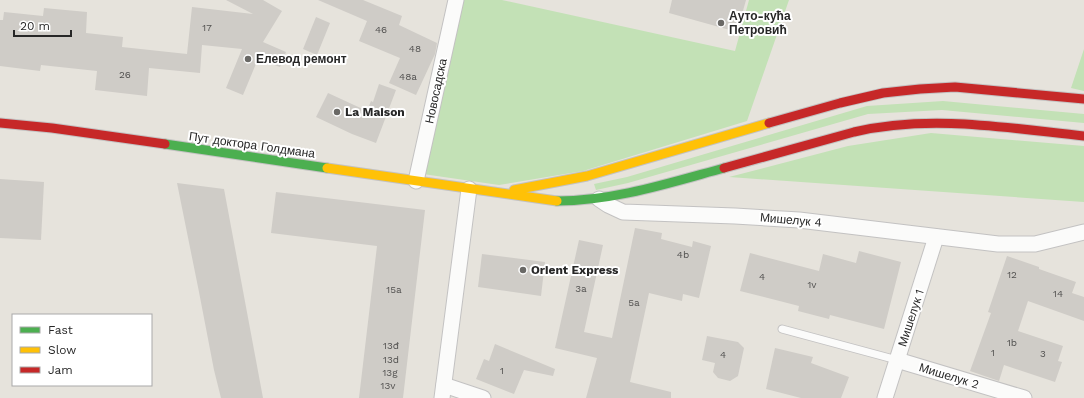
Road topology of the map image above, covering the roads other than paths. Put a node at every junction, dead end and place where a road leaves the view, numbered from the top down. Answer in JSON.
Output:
{"nodes":[{"id":1,"x":455,"y":0,"type":"edge"},
{"id":2,"x":1084,"y":99,"type":"edge"},
{"id":3,"x":0,"y":123,"type":"edge"},
{"id":4,"x":34,"y":126,"type":"junction"},
{"id":5,"x":0,"y":132,"type":"edge"},
{"id":6,"x":1084,"y":136,"type":"edge"},
{"id":7,"x":416,"y":181,"type":"junction"},
{"id":8,"x":469,"y":189,"type":"junction"},
{"id":9,"x":500,"y":192,"type":"junction"},
{"id":10,"x":599,"y":199,"type":"junction"},
{"id":11,"x":1084,"y":232,"type":"edge"},
{"id":12,"x":936,"y":238,"type":"junction"},
{"id":13,"x":782,"y":329,"type":"dead end"},
{"id":14,"x":897,"y":360,"type":"junction"},
{"id":15,"x":443,"y":391,"type":"edge"},
{"id":16,"x":483,"y":398,"type":"edge"},
{"id":17,"x":885,"y":398,"type":"edge"},
{"id":18,"x":1024,"y":398,"type":"edge"}],
"edges":[{"from":1,"to":7,"type":"street","name":"Новосадска"},
{"from":2,"to":9,"type":"street"},
{"from":3,"to":4,"type":"street","name":"Пут доктора Голдмана"},
{"from":4,"to":5,"type":"street"},
{"from":4,"to":7,"type":"street","name":"Пут доктора Голдмана"},
{"from":6,"to":10,"type":"street"},
{"from":7,"to":8,"type":"street","name":"Пут доктора Голдмана"},
{"from":8,"to":9,"type":"street","name":"Пут доктора Голдмана"},
{"from":8,"to":15,"type":"street"},
{"from":9,"to":10,"type":"street"},
{"from":10,"to":12,"type":"street","name":"Мишелук 4"},
{"from":11,"to":12,"type":"street","name":"Мишелук 4"},
{"from":12,"to":14,"type":"street","name":"Мишелук 1"},
{"from":13,"to":14,"type":"lane"},
{"from":14,"to":17,"type":"street","name":"Мишелук 1"},
{"from":14,"to":18,"type":"street","name":"Мишелук 2"},
{"from":15,"to":16,"type":"street"}]}
